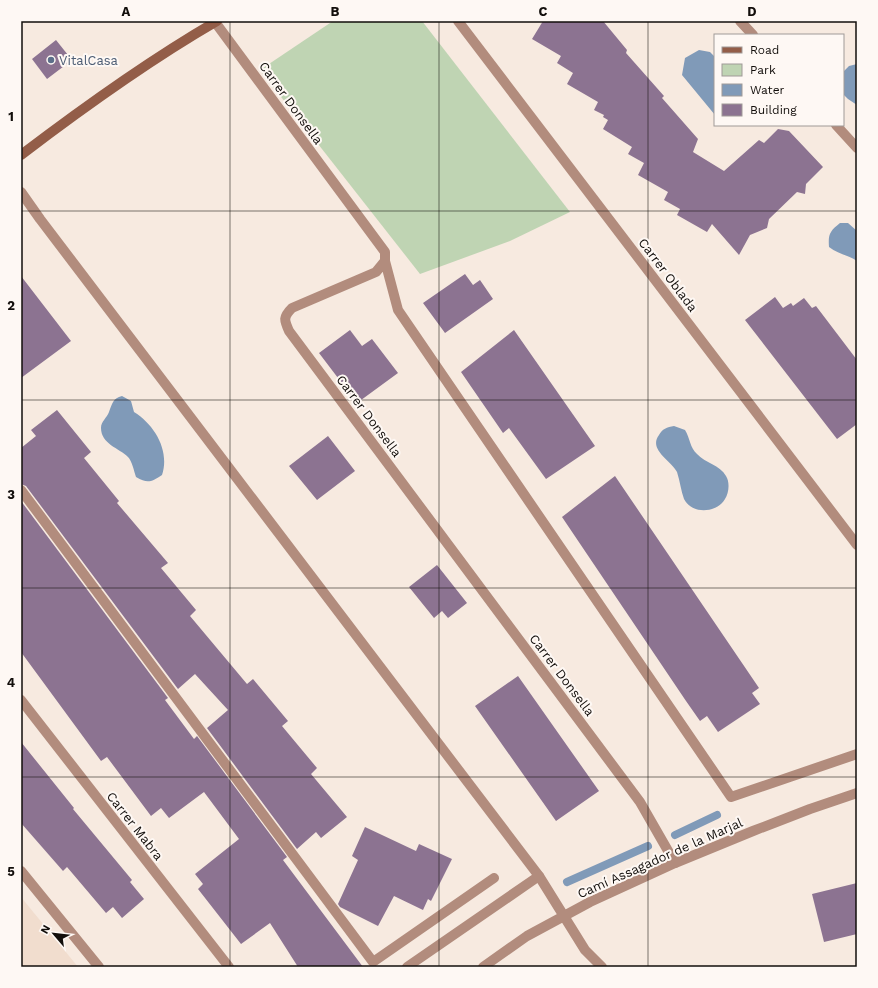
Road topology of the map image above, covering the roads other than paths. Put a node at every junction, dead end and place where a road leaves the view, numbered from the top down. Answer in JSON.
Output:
{"nodes":[{"id":1,"x":216,"y":21,"type":"edge"},
{"id":2,"x":458,"y":21,"type":"edge"},
{"id":3,"x":740,"y":21,"type":"edge"},
{"id":4,"x":752,"y":34,"type":"edge"},
{"id":5,"x":837,"y":126,"type":"edge"},
{"id":6,"x":857,"y":148,"type":"edge"},
{"id":7,"x":21,"y":155,"type":"edge"},
{"id":8,"x":21,"y":192,"type":"edge"},
{"id":9,"x":385,"y":261,"type":"junction"},
{"id":10,"x":21,"y":490,"type":"edge"},
{"id":11,"x":857,"y":545,"type":"edge"},
{"id":12,"x":21,"y":700,"type":"edge"},
{"id":13,"x":857,"y":754,"type":"edge"},
{"id":14,"x":857,"y":793,"type":"edge"},
{"id":15,"x":675,"y":863,"type":"junction"},
{"id":16,"x":21,"y":871,"type":"edge"},
{"id":17,"x":539,"y":876,"type":"junction"},
{"id":18,"x":494,"y":878,"type":"dead end"},
{"id":19,"x":564,"y":916,"type":"junction"},
{"id":20,"x":377,"y":965,"type":"edge"},
{"id":21,"x":99,"y":967,"type":"edge"},
{"id":22,"x":229,"y":967,"type":"edge"},
{"id":23,"x":407,"y":967,"type":"edge"},
{"id":24,"x":483,"y":967,"type":"edge"},
{"id":25,"x":602,"y":967,"type":"edge"}],
"edges":[{"from":1,"to":7,"type":"main road"},
{"from":1,"to":9,"type":"street","name":"Carrer Donsella"},
{"from":2,"to":11,"type":"street","name":"Carrer Oblada"},
{"from":3,"to":4,"type":"street"},
{"from":5,"to":6,"type":"street"},
{"from":8,"to":17,"type":"street"},
{"from":9,"to":13,"type":"street"},
{"from":9,"to":15,"type":"street","name":"Carrer Donsella"},
{"from":10,"to":20,"type":"street"},
{"from":12,"to":22,"type":"street","name":"Carrer Mabra"},
{"from":14,"to":15,"type":"street","name":"Camí Assagador de la Marjal"},
{"from":15,"to":19,"type":"street","name":"Camí Assagador de la Marjal"},
{"from":16,"to":21,"type":"street"},
{"from":17,"to":19,"type":"street"},
{"from":17,"to":23,"type":"street"},
{"from":18,"to":20,"type":"street"},
{"from":19,"to":24,"type":"street","name":"Camí Assagador de la Marjal"},
{"from":19,"to":25,"type":"street"}]}
